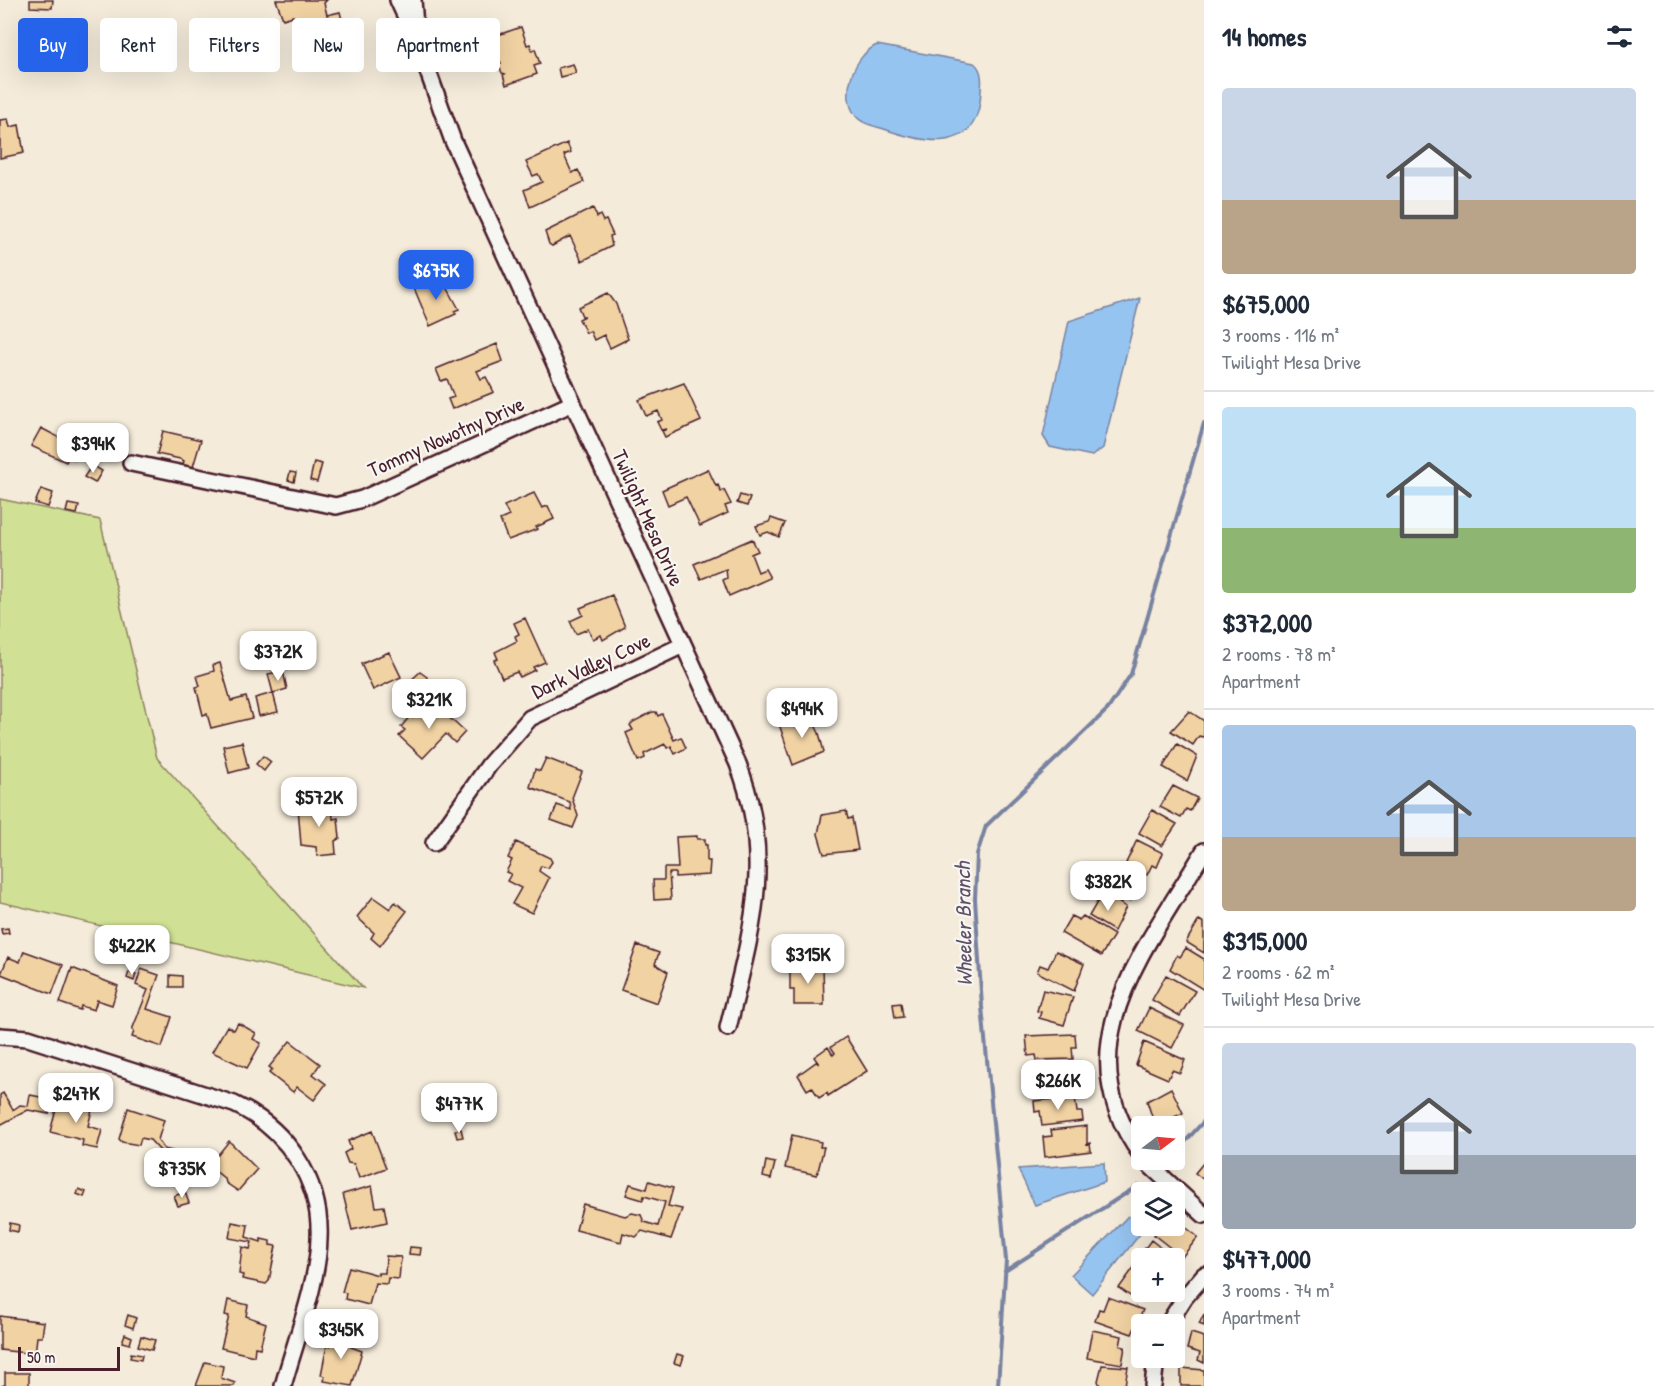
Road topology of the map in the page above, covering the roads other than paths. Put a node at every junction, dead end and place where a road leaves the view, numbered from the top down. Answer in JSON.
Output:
{"nodes":[{"id":1,"x":398,"y":0,"type":"edge"},
{"id":2,"x":413,"y":0,"type":"edge"},
{"id":3,"x":406,"y":18,"type":"edge"},
{"id":4,"x":415,"y":18,"type":"edge"},
{"id":5,"x":428,"y":72,"type":"edge"},
{"id":6,"x":573,"y":403,"type":"junction"},
{"id":7,"x":131,"y":463,"type":"dead end"},
{"id":8,"x":683,"y":645,"type":"junction"},
{"id":9,"x":434,"y":843,"type":"dead end"},
{"id":10,"x":1204,"y":851,"type":"edge"},
{"id":11,"x":728,"y":1028,"type":"dead end"},
{"id":12,"x":0,"y":1036,"type":"edge"},
{"id":13,"x":1131,"y":1138,"type":"edge"},
{"id":14,"x":1156,"y":1170,"type":"edge"},
{"id":15,"x":1204,"y":1215,"type":"edge"},
{"id":16,"x":1204,"y":1275,"type":"edge"},
{"id":17,"x":1174,"y":1314,"type":"edge"},
{"id":18,"x":1155,"y":1368,"type":"edge"},
{"id":19,"x":283,"y":1386,"type":"edge"},
{"id":20,"x":1153,"y":1386,"type":"edge"}],
"edges":[{"from":1,"to":3,"type":"street","name":"Twilight Mesa Drive"},
{"from":2,"to":4,"type":"street","name":"Twilight Mesa Drive"},
{"from":5,"to":6,"type":"street","name":"Twilight Mesa Drive"},
{"from":6,"to":7,"type":"street","name":"Tommy Nowotny Drive"},
{"from":6,"to":8,"type":"street","name":"Twilight Mesa Drive"},
{"from":8,"to":9,"type":"street","name":"Dark Valley Cove"},
{"from":8,"to":11,"type":"street","name":"Twilight Mesa Drive"},
{"from":10,"to":13,"type":"street"},
{"from":12,"to":19,"type":"street"},
{"from":14,"to":15,"type":"street"},
{"from":16,"to":17,"type":"street"},
{"from":18,"to":20,"type":"street"}]}
